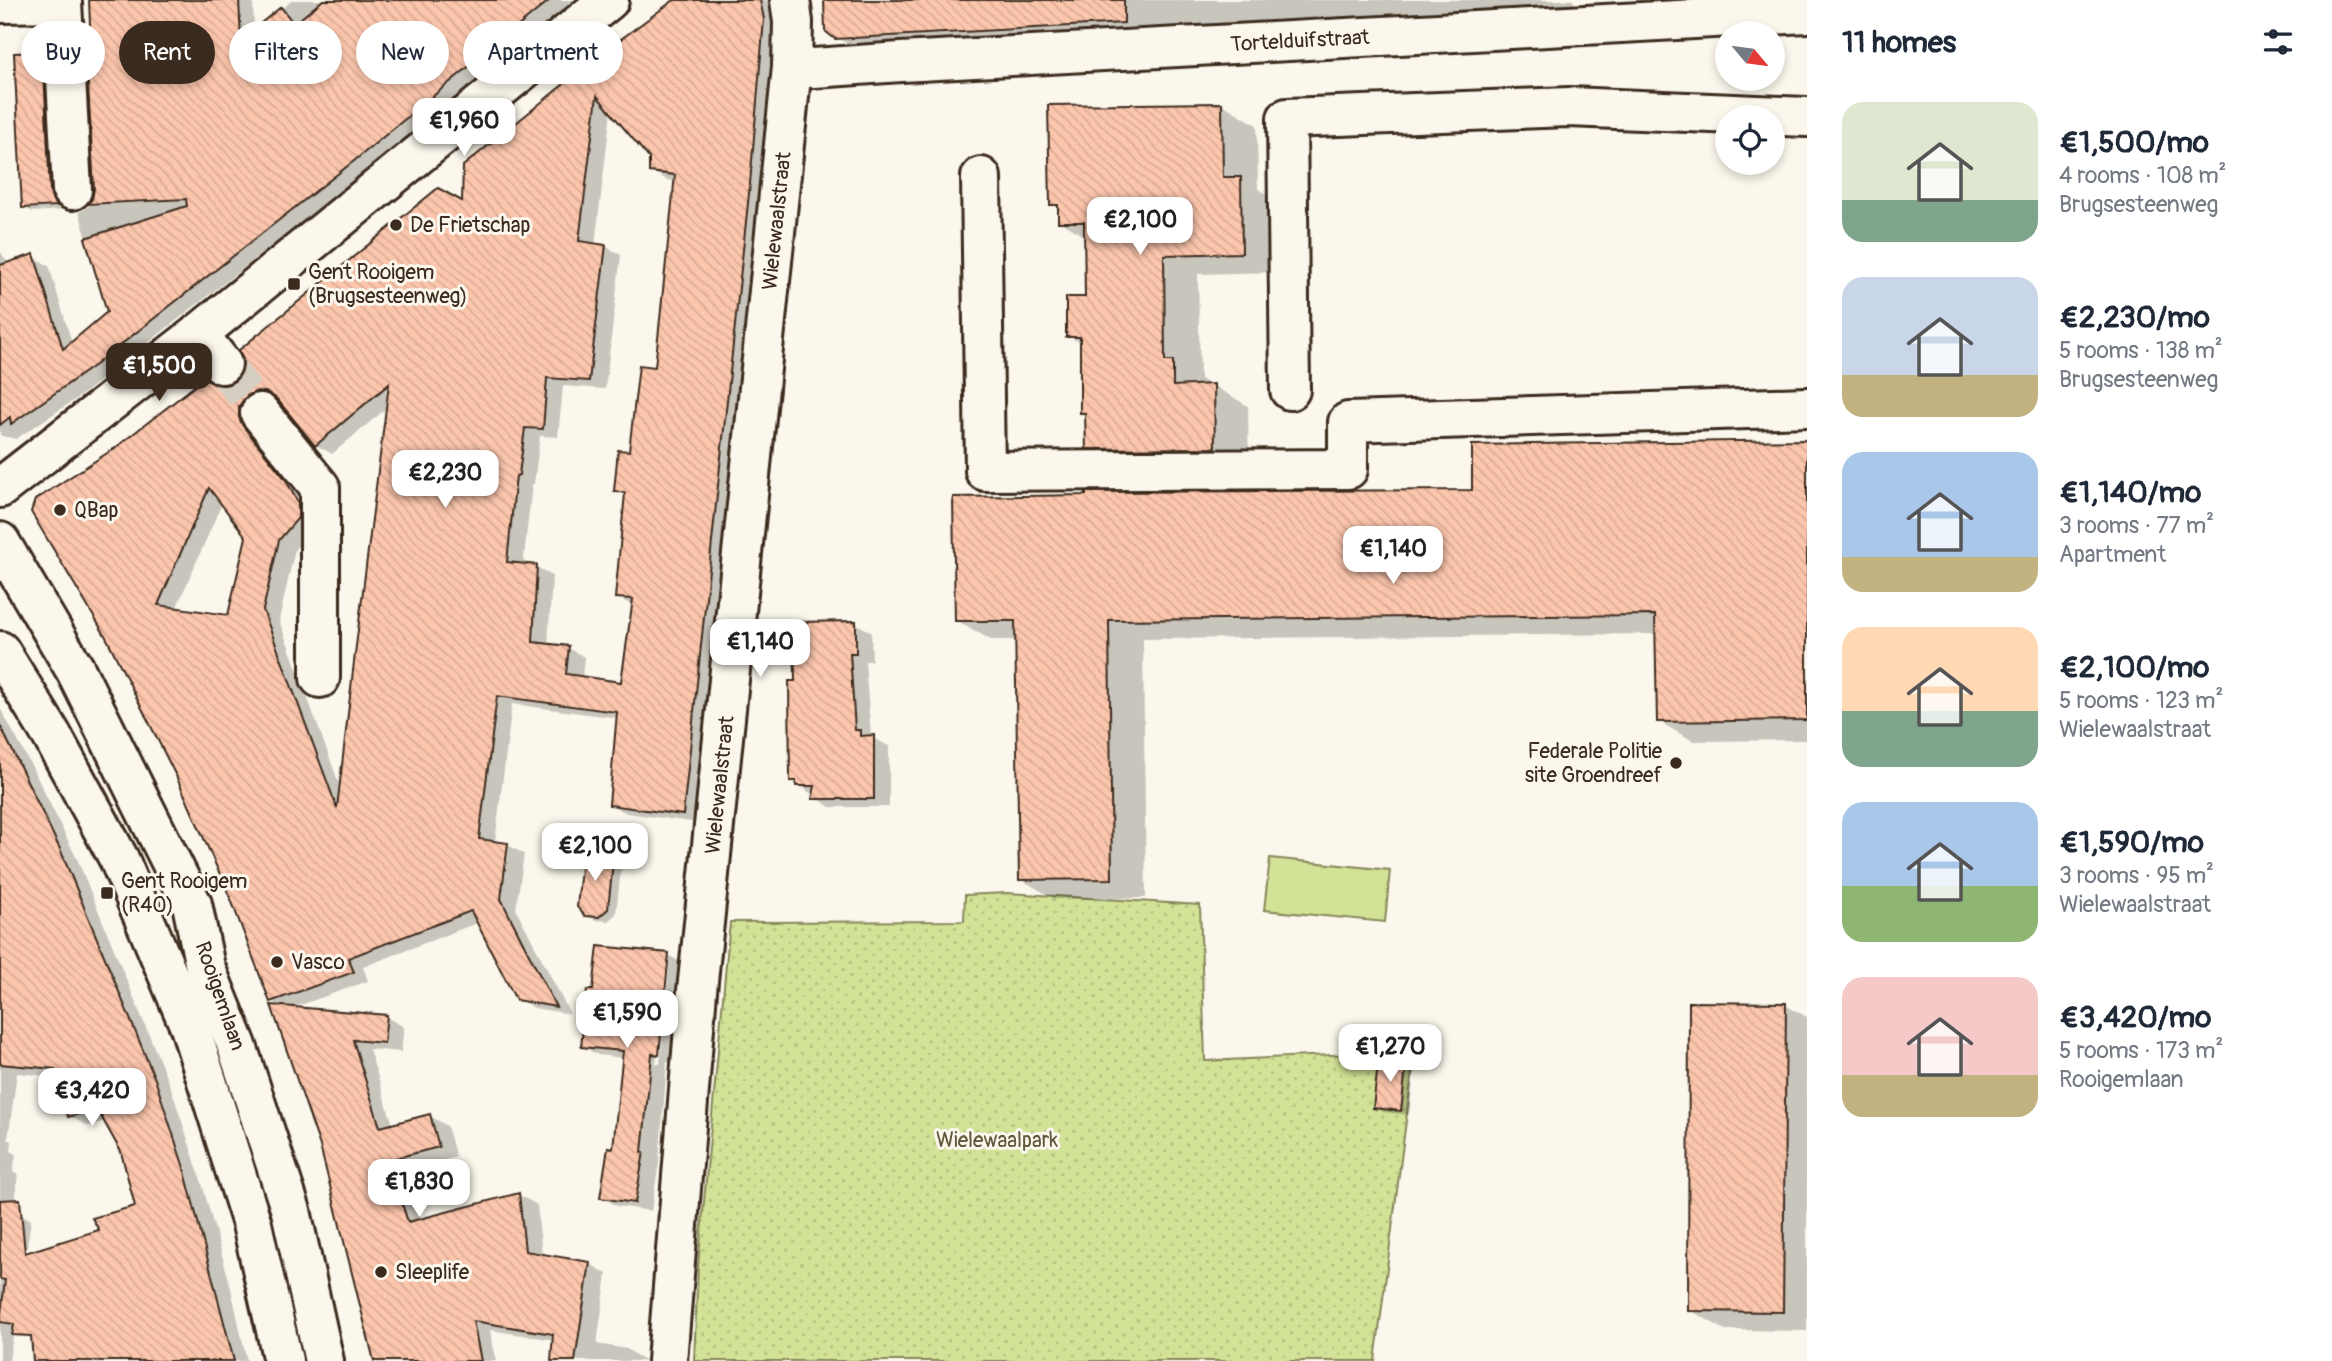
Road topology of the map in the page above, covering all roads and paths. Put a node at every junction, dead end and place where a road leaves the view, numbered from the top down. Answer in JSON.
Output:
{"nodes":[{"id":1,"x":609,"y":0,"type":"edge"},
{"id":2,"x":790,"y":0,"type":"edge"},
{"id":3,"x":0,"y":3,"type":"edge"},
{"id":4,"x":1807,"y":13,"type":"edge"},
{"id":5,"x":792,"y":67,"type":"junction"},
{"id":6,"x":1807,"y":117,"type":"edge"},
{"id":7,"x":981,"y":177,"type":"dead end"},
{"id":8,"x":72,"y":190,"type":"dead end"},
{"id":9,"x":198,"y":334,"type":"junction"},
{"id":10,"x":222,"y":364,"type":"tunnel mouth"},
{"id":11,"x":1290,"y":390,"type":"dead end"},
{"id":12,"x":1807,"y":407,"type":"edge"},
{"id":13,"x":260,"y":413,"type":"tunnel mouth"},
{"id":14,"x":0,"y":488,"type":"edge"},
{"id":15,"x":0,"y":542,"type":"edge"},
{"id":16,"x":0,"y":651,"type":"edge"},
{"id":17,"x":320,"y":678,"type":"dead end"},
{"id":18,"x":283,"y":1361,"type":"edge"},
{"id":19,"x":324,"y":1361,"type":"edge"},
{"id":20,"x":667,"y":1361,"type":"edge"}],
"edges":[{"from":1,"to":9,"type":"street"},
{"from":2,"to":5,"type":"street","name":"Wielewaalstraat"},
{"from":3,"to":8,"type":"street"},
{"from":4,"to":5,"type":"street","name":"Tortelduifstraat"},
{"from":5,"to":20,"type":"street","name":"Wielewaalstraat"},
{"from":6,"to":11,"type":"street"},
{"from":7,"to":12,"type":"street"},
{"from":9,"to":10,"type":"street"},
{"from":9,"to":14,"type":"street"},
{"from":13,"to":17,"type":"street"},
{"from":15,"to":19,"type":"street","name":"Rooigemlaan"},
{"from":16,"to":18,"type":"street","name":"Rooigemlaan"}]}
